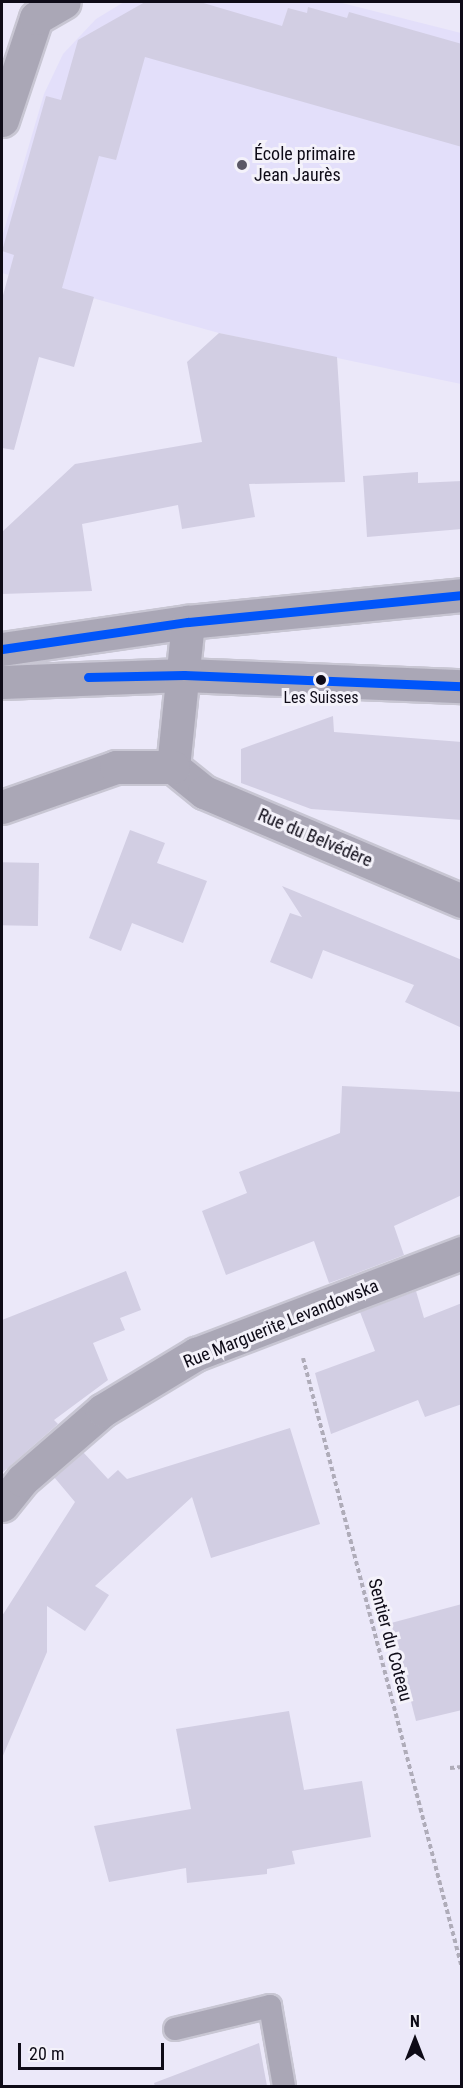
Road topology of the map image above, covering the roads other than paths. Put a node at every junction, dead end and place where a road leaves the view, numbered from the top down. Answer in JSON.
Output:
{"nodes":[{"id":1,"x":64,"y":2,"type":"edge"},
{"id":2,"x":2,"y":120,"type":"edge"},
{"id":3,"x":462,"y":595,"type":"edge"},
{"id":4,"x":188,"y":622,"type":"junction"},
{"id":5,"x":2,"y":649,"type":"edge"},
{"id":6,"x":184,"y":675,"type":"junction"},
{"id":7,"x":2,"y":682,"type":"edge"},
{"id":8,"x":462,"y":686,"type":"edge"},
{"id":9,"x":173,"y":767,"type":"junction"},
{"id":10,"x":2,"y":807,"type":"edge"},
{"id":11,"x":462,"y":901,"type":"edge"},
{"id":12,"x":462,"y":1253,"type":"edge"},
{"id":13,"x":2,"y":1505,"type":"edge"},
{"id":14,"x":175,"y":2029,"type":"dead end"},
{"id":15,"x":284,"y":2086,"type":"edge"}],
"edges":[{"from":1,"to":2,"type":"street"},
{"from":3,"to":4,"type":"street"},
{"from":4,"to":5,"type":"street"},
{"from":4,"to":6,"type":"street"},
{"from":6,"to":7,"type":"street"},
{"from":6,"to":8,"type":"street"},
{"from":6,"to":9,"type":"street"},
{"from":9,"to":10,"type":"street"},
{"from":9,"to":11,"type":"street","name":"Rue du Belvédère"},
{"from":12,"to":13,"type":"street","name":"Rue Marguerite Levandowska"},
{"from":14,"to":15,"type":"lane"}]}
